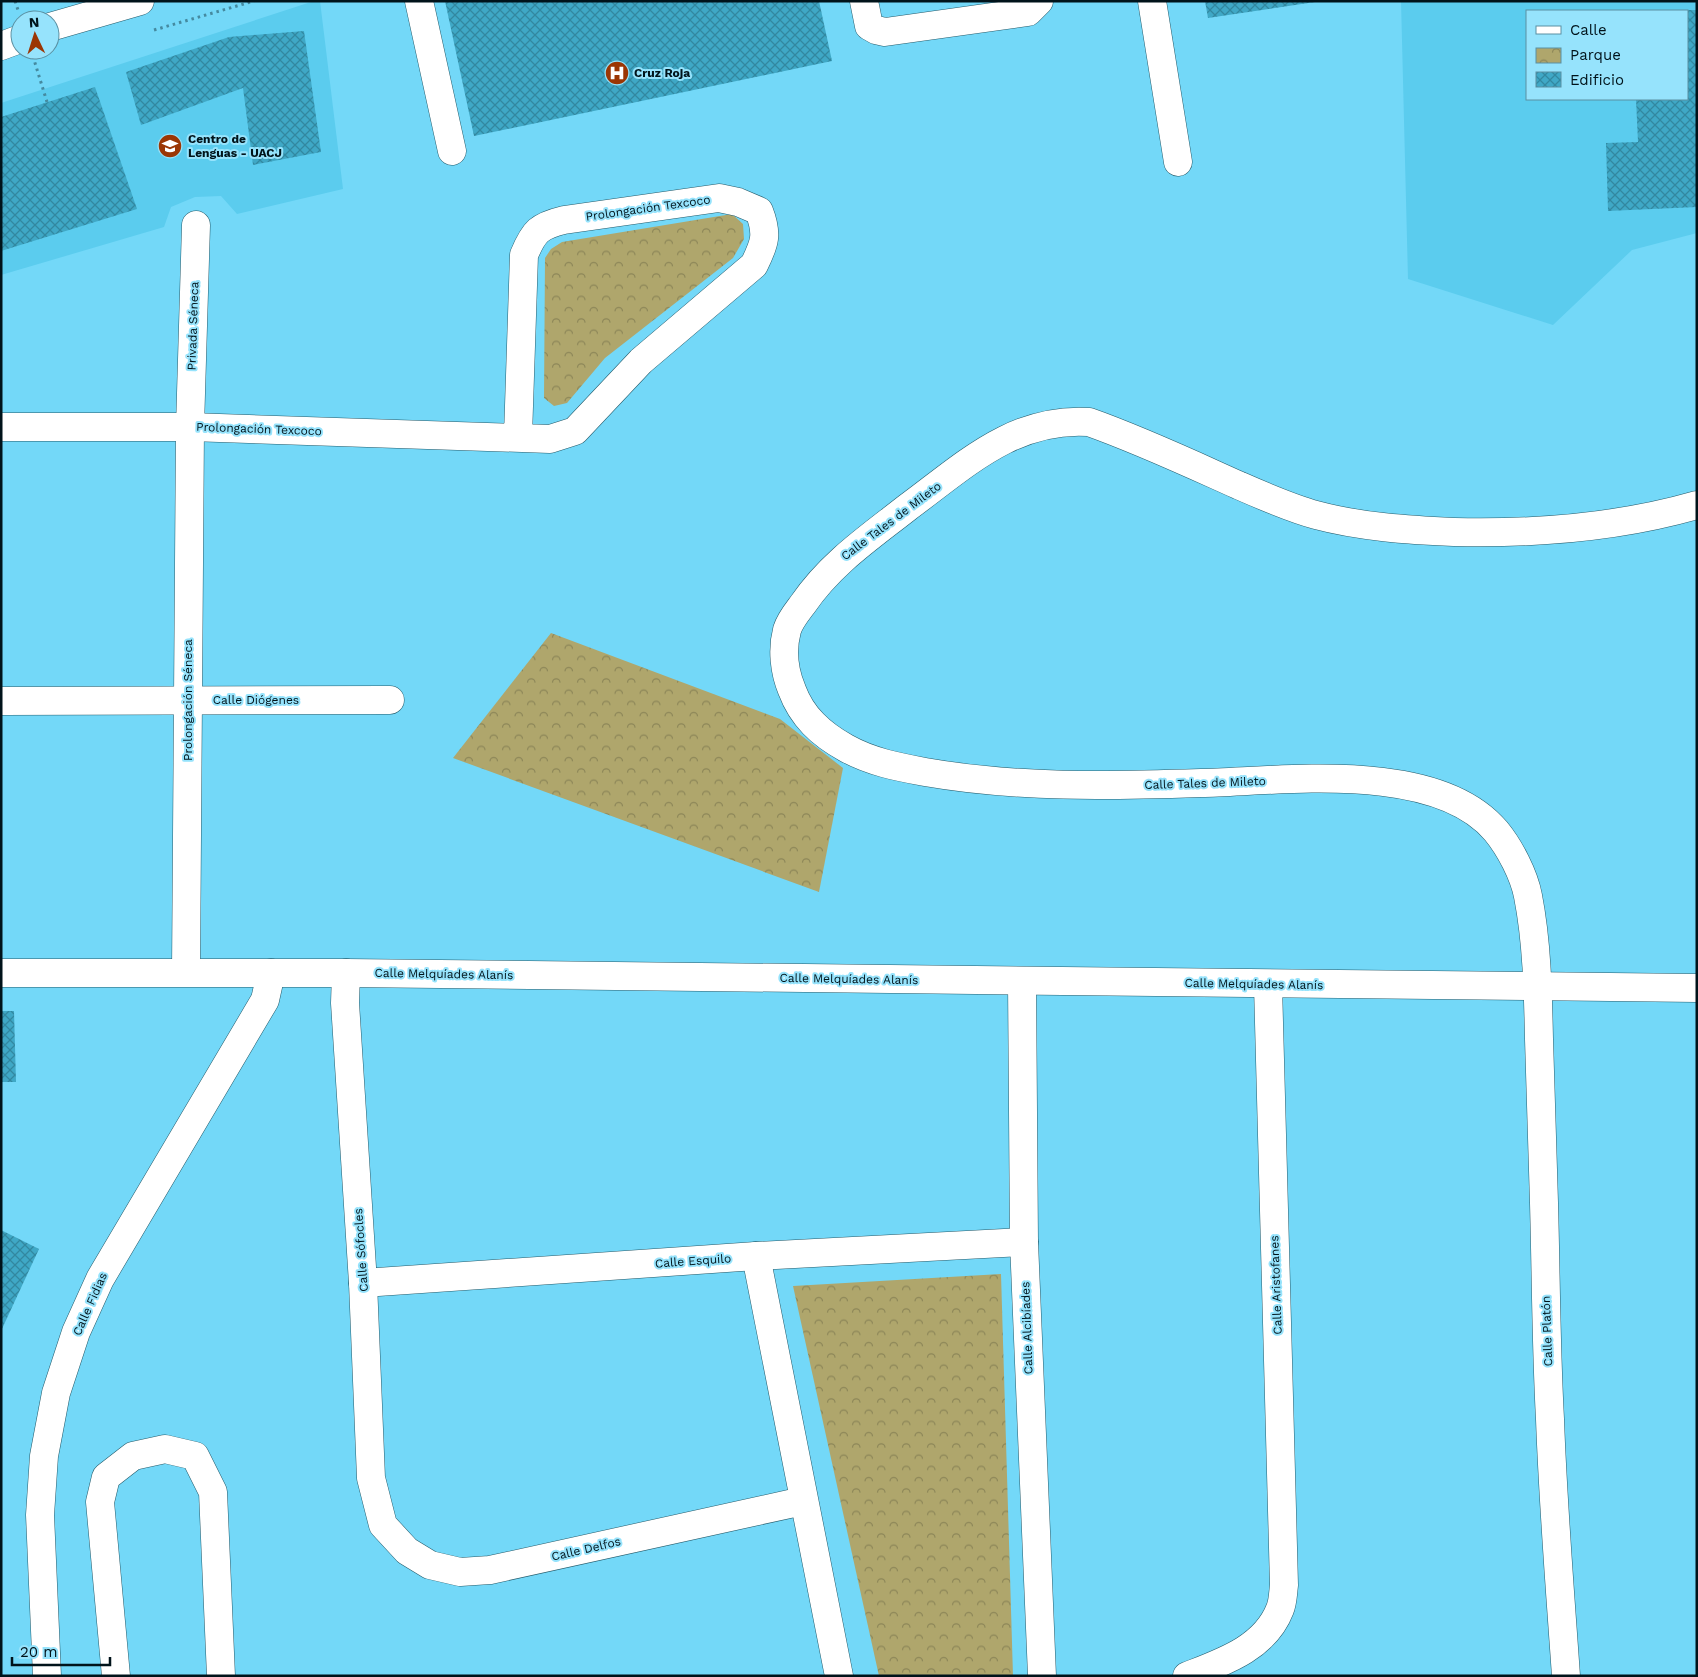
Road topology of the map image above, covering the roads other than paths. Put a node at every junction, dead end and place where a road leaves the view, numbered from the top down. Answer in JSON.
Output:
{"nodes":[{"id":1,"x":140,"y":1,"type":"edge"},
{"id":2,"x":419,"y":1,"type":"edge"},
{"id":3,"x":864,"y":1,"type":"edge"},
{"id":4,"x":1039,"y":1,"type":"edge"},
{"id":5,"x":1152,"y":1,"type":"edge"},
{"id":6,"x":60,"y":24,"type":"edge"},
{"id":7,"x":452,"y":151,"type":"dead end"},
{"id":8,"x":1178,"y":162,"type":"dead end"},
{"id":9,"x":196,"y":225,"type":"dead end"},
{"id":10,"x":1,"y":426,"type":"edge"},
{"id":11,"x":190,"y":427,"type":"junction"},
{"id":12,"x":518,"y":436,"type":"junction"},
{"id":13,"x":1697,"y":505,"type":"edge"},
{"id":14,"x":188,"y":700,"type":"junction"},
{"id":15,"x":390,"y":700,"type":"dead end"},
{"id":16,"x":1,"y":701,"type":"edge"},
{"id":17,"x":186,"y":972,"type":"junction"},
{"id":18,"x":1,"y":973,"type":"edge"},
{"id":19,"x":271,"y":973,"type":"junction"},
{"id":20,"x":346,"y":973,"type":"junction"},
{"id":21,"x":1022,"y":981,"type":"junction"},
{"id":22,"x":1268,"y":985,"type":"junction"},
{"id":23,"x":1538,"y":987,"type":"junction"},
{"id":24,"x":1697,"y":988,"type":"edge"},
{"id":25,"x":1024,"y":1242,"type":"junction"},
{"id":26,"x":756,"y":1256,"type":"junction"},
{"id":27,"x":363,"y":1283,"type":"junction"},
{"id":28,"x":802,"y":1501,"type":"junction"},
{"id":29,"x":383,"y":1525,"type":"joint"},
{"id":30,"x":47,"y":1676,"type":"edge"},
{"id":31,"x":116,"y":1676,"type":"edge"},
{"id":32,"x":221,"y":1676,"type":"edge"},
{"id":33,"x":839,"y":1676,"type":"edge"},
{"id":34,"x":1042,"y":1676,"type":"edge"},
{"id":35,"x":1187,"y":1676,"type":"edge"},
{"id":36,"x":1566,"y":1676,"type":"edge"}],
"edges":[{"from":1,"to":6,"type":"street"},
{"from":2,"to":7,"type":"street"},
{"from":3,"to":4,"type":"street"},
{"from":5,"to":8,"type":"street"},
{"from":9,"to":11,"type":"street","name":"Privada Séneca"},
{"from":10,"to":11,"type":"street","name":"Prolongación Texcoco"},
{"from":11,"to":12,"type":"street","name":"Prolongación Texcoco"},
{"from":11,"to":14,"type":"street","name":"Prolongación Séneca"},
{"from":12,"to":12,"type":"street","name":"Prolongación Texcoco"},
{"from":13,"to":23,"type":"street","name":"Calle Tales de Mileto"},
{"from":14,"to":15,"type":"street","name":"Calle Diógenes"},
{"from":14,"to":16,"type":"street","name":"Calle Diógenes"},
{"from":14,"to":17,"type":"street","name":"Prolongación Séneca"},
{"from":17,"to":18,"type":"street","name":"Calle Melquíades Alanís"},
{"from":17,"to":19,"type":"street","name":"Calle Melquíades Alanís"},
{"from":19,"to":20,"type":"street","name":"Calle Melquíades Alanís"},
{"from":19,"to":30,"type":"street","name":"Calle Fidias"},
{"from":20,"to":21,"type":"street","name":"Calle Melquíades Alanís"},
{"from":20,"to":27,"type":"street","name":"Calle Sófocles"},
{"from":21,"to":22,"type":"street","name":"Calle Melquíades Alanís"},
{"from":21,"to":25,"type":"street","name":"Calle Alcibíades"},
{"from":22,"to":23,"type":"street","name":"Calle Melquíades Alanís"},
{"from":22,"to":35,"type":"street","name":"Calle Aristofanes"},
{"from":23,"to":24,"type":"street","name":"Calle Melquíades Alanís"},
{"from":23,"to":36,"type":"street","name":"Calle Platón"},
{"from":25,"to":26,"type":"street","name":"Calle Esquilo"},
{"from":25,"to":34,"type":"street","name":"Calle Alcibíades"},
{"from":26,"to":27,"type":"street","name":"Calle Esquilo"},
{"from":26,"to":28,"type":"street"},
{"from":27,"to":29,"type":"street","name":"Calle Sófocles"},
{"from":28,"to":29,"type":"street","name":"Calle Delfos"},
{"from":28,"to":33,"type":"street"},
{"from":31,"to":32,"type":"street"}]}
